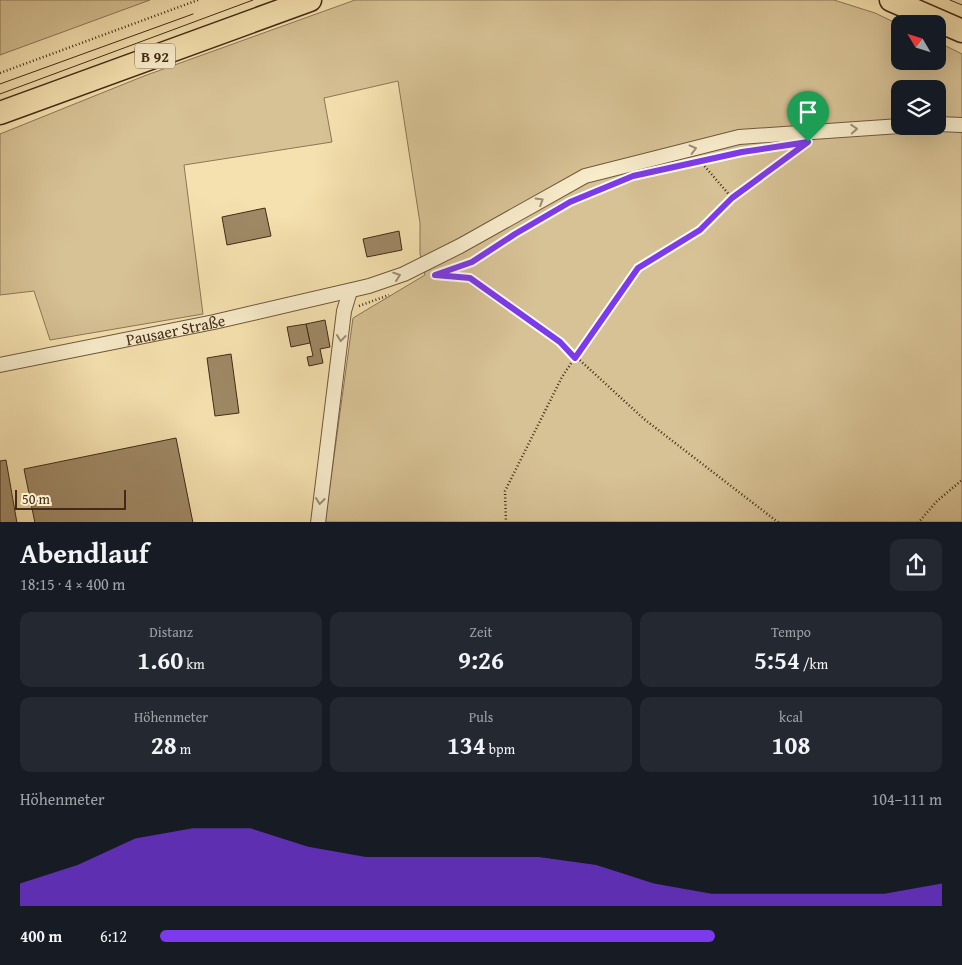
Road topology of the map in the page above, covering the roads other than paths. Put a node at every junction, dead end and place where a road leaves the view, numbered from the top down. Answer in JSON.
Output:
{"nodes":[{"id":1,"x":310,"y":0,"type":"edge"},
{"id":2,"x":891,"y":0,"type":"edge"},
{"id":3,"x":962,"y":31,"type":"edge"},
{"id":4,"x":0,"y":113,"type":"edge"},
{"id":5,"x":962,"y":125,"type":"edge"},
{"id":6,"x":946,"y":127,"type":"edge"},
{"id":7,"x":891,"y":130,"type":"edge"},
{"id":8,"x":350,"y":291,"type":"junction"},
{"id":9,"x":0,"y":365,"type":"edge"},
{"id":10,"x":318,"y":522,"type":"edge"}],
"edges":[{"from":1,"to":4,"type":"main road","number":"B 92"},
{"from":2,"to":3,"type":"main road"},
{"from":5,"to":6,"type":"street"},
{"from":8,"to":7,"type":"street","name":"Pausaer Straße","one_way":true},
{"from":8,"to":9,"type":"street","name":"Pausaer Straße"},
{"from":8,"to":10,"type":"street","one_way":true}]}
